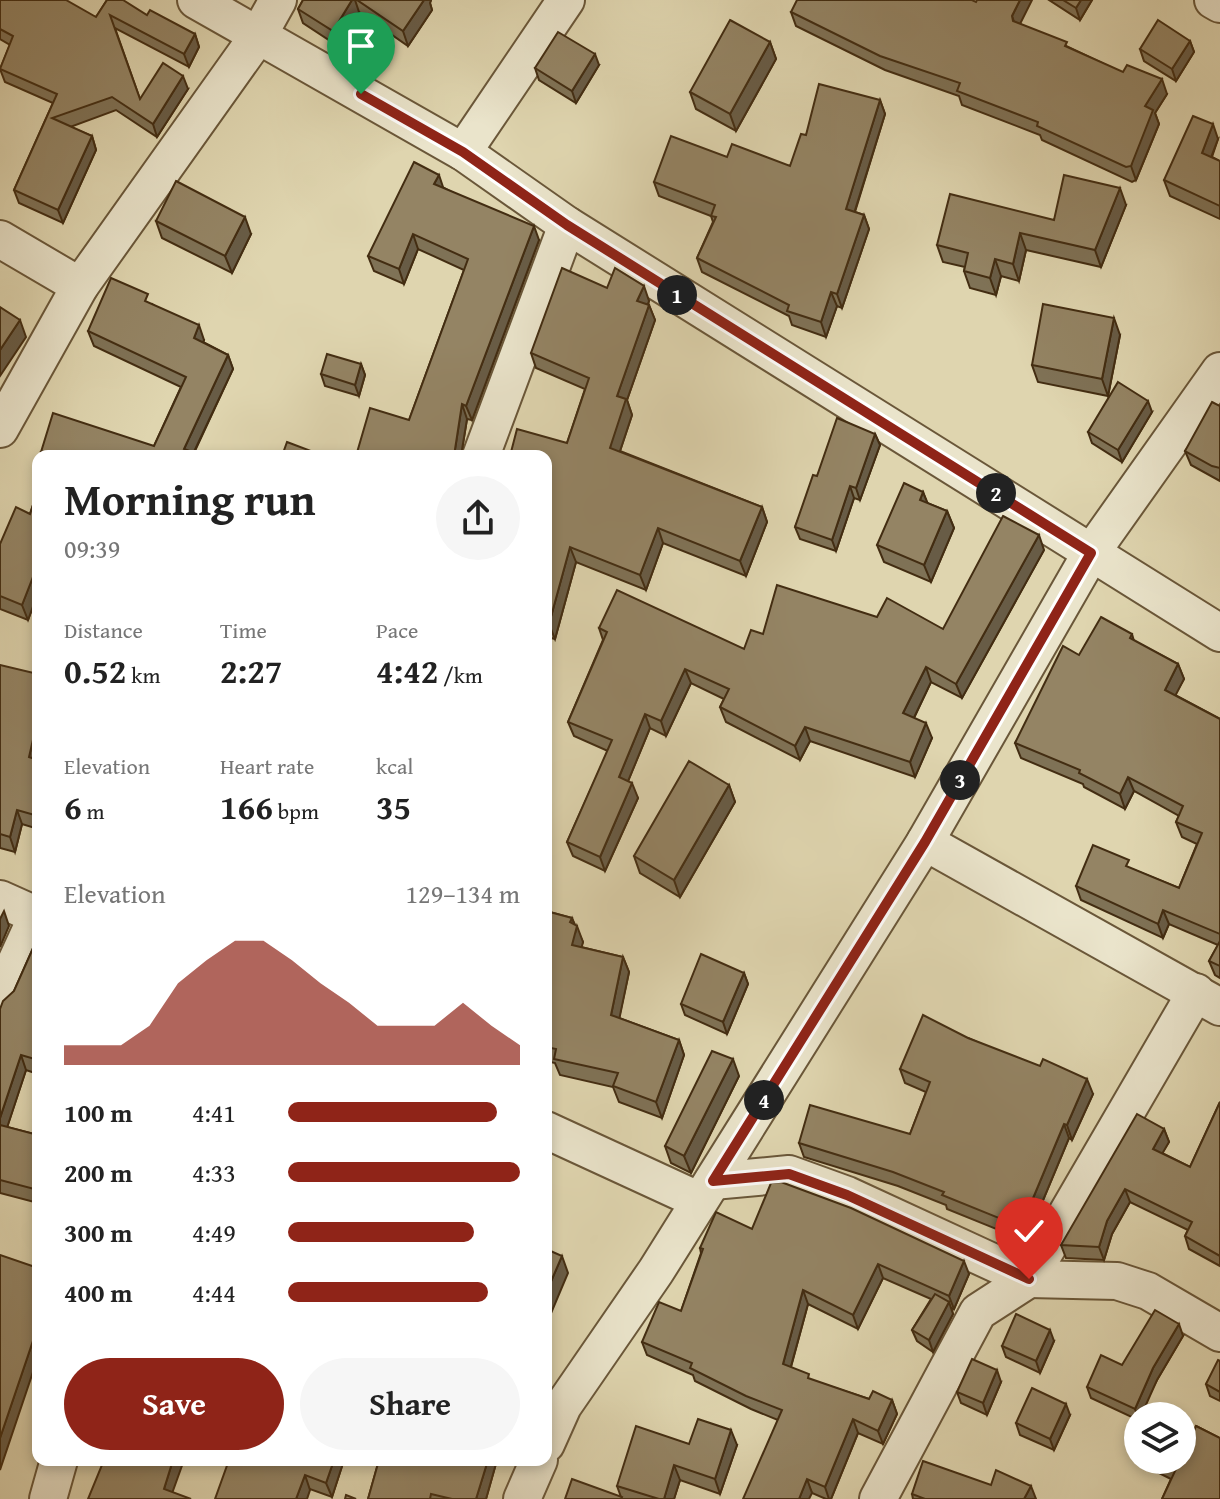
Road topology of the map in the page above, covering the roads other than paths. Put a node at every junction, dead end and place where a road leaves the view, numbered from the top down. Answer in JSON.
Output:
{"nodes":[{"id":1,"x":196,"y":0,"type":"edge"},
{"id":2,"x":278,"y":0,"type":"edge"},
{"id":3,"x":566,"y":0,"type":"edge"},
{"id":4,"x":1213,"y":0,"type":"edge"},
{"id":5,"x":1220,"y":4,"type":"edge"},
{"id":6,"x":258,"y":36,"type":"junction"},
{"id":7,"x":463,"y":152,"type":"junction"},
{"id":8,"x":567,"y":225,"type":"junction"},
{"id":9,"x":0,"y":239,"type":"edge"},
{"id":10,"x":80,"y":286,"type":"junction"},
{"id":11,"x":1220,"y":371,"type":"edge"},
{"id":12,"x":0,"y":429,"type":"edge"},
{"id":13,"x":483,"y":450,"type":"edge"},
{"id":14,"x":1091,"y":553,"type":"junction"},
{"id":15,"x":1220,"y":633,"type":"edge"},
{"id":16,"x":925,"y":842,"type":"junction"},
{"id":17,"x":0,"y":899,"type":"edge"},
{"id":18,"x":32,"y":913,"type":"edge"},
{"id":19,"x":32,"y":929,"type":"edge"},
{"id":20,"x":0,"y":997,"type":"edge"},
{"id":21,"x":1208,"y":1000,"type":"edge"},
{"id":22,"x":552,"y":1132,"type":"edge"},
{"id":23,"x":705,"y":1190,"type":"junction"},
{"id":24,"x":1029,"y":1279,"type":"junction"},
{"id":25,"x":1220,"y":1333,"type":"edge"},
{"id":26,"x":552,"y":1431,"type":"edge"},
{"id":27,"x":57,"y":1466,"type":"edge"},
{"id":28,"x":536,"y":1466,"type":"edge"},
{"id":29,"x":48,"y":1499,"type":"edge"},
{"id":30,"x":522,"y":1499,"type":"edge"},
{"id":31,"x":878,"y":1499,"type":"edge"}],
"edges":[{"from":1,"to":6,"type":"street"},
{"from":2,"to":6,"type":"street"},
{"from":3,"to":7,"type":"street"},
{"from":4,"to":5,"type":"street"},
{"from":6,"to":7,"type":"street"},
{"from":6,"to":10,"type":"street"},
{"from":7,"to":8,"type":"street"},
{"from":8,"to":13,"type":"street"},
{"from":8,"to":14,"type":"street"},
{"from":9,"to":10,"type":"street"},
{"from":10,"to":12,"type":"street"},
{"from":11,"to":14,"type":"street"},
{"from":14,"to":15,"type":"street"},
{"from":14,"to":16,"type":"street"},
{"from":16,"to":21,"type":"street"},
{"from":16,"to":23,"type":"street"},
{"from":17,"to":18,"type":"street"},
{"from":19,"to":20,"type":"street"},
{"from":21,"to":24,"type":"street"},
{"from":22,"to":23,"type":"street"},
{"from":23,"to":24,"type":"street"},
{"from":23,"to":26,"type":"street"},
{"from":24,"to":25,"type":"street"},
{"from":24,"to":31,"type":"street"},
{"from":27,"to":29,"type":"street"},
{"from":28,"to":30,"type":"street"}]}
